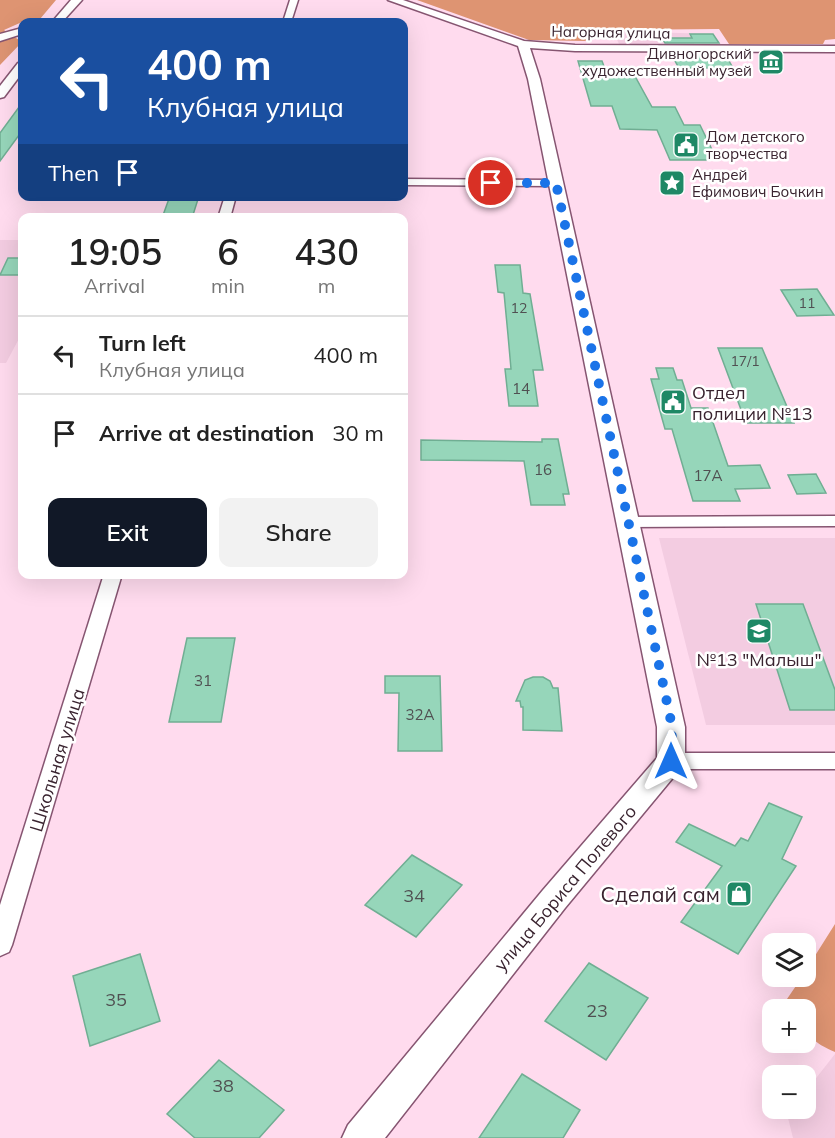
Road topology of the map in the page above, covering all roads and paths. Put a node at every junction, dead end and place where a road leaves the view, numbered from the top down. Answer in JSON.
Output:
{"nodes":[{"id":1,"x":76,"y":0,"type":"edge"},
{"id":2,"x":294,"y":0,"type":"edge"},
{"id":3,"x":393,"y":0,"type":"edge"},
{"id":4,"x":60,"y":18,"type":"edge"},
{"id":5,"x":288,"y":18,"type":"edge"},
{"id":6,"x":18,"y":32,"type":"edge"},
{"id":7,"x":0,"y":38,"type":"edge"},
{"id":8,"x":523,"y":45,"type":"junction"},
{"id":9,"x":835,"y":49,"type":"edge"},
{"id":10,"x":18,"y":71,"type":"edge"},
{"id":11,"x":0,"y":94,"type":"edge"},
{"id":12,"x":408,"y":182,"type":"edge"},
{"id":13,"x":556,"y":183,"type":"junction"},
{"id":14,"x":835,"y":521,"type":"edge"},
{"id":15,"x":628,"y":522,"type":"junction"},
{"id":16,"x":111,"y":579,"type":"edge"},
{"id":17,"x":671,"y":761,"type":"junction"},
{"id":18,"x":835,"y":761,"type":"edge"},
{"id":19,"x":2,"y":930,"type":"edge"},
{"id":20,"x":361,"y":1138,"type":"edge"}],
"edges":[{"from":1,"to":4,"type":"street"},
{"from":2,"to":5,"type":"street"},
{"from":3,"to":8,"type":"street","name":"Нагорная улица"},
{"from":6,"to":7,"type":"street"},
{"from":8,"to":9,"type":"street","name":"Нагорная улица"},
{"from":8,"to":13,"type":"street"},
{"from":10,"to":11,"type":"street"},
{"from":12,"to":13,"type":"street"},
{"from":13,"to":15,"type":"street"},
{"from":14,"to":15,"type":"street"},
{"from":15,"to":17,"type":"street"},
{"from":16,"to":19,"type":"street","name":"Школьная улица"},
{"from":17,"to":18,"type":"street"},
{"from":17,"to":20,"type":"street","name":"улица Бориса Полевого"}]}
